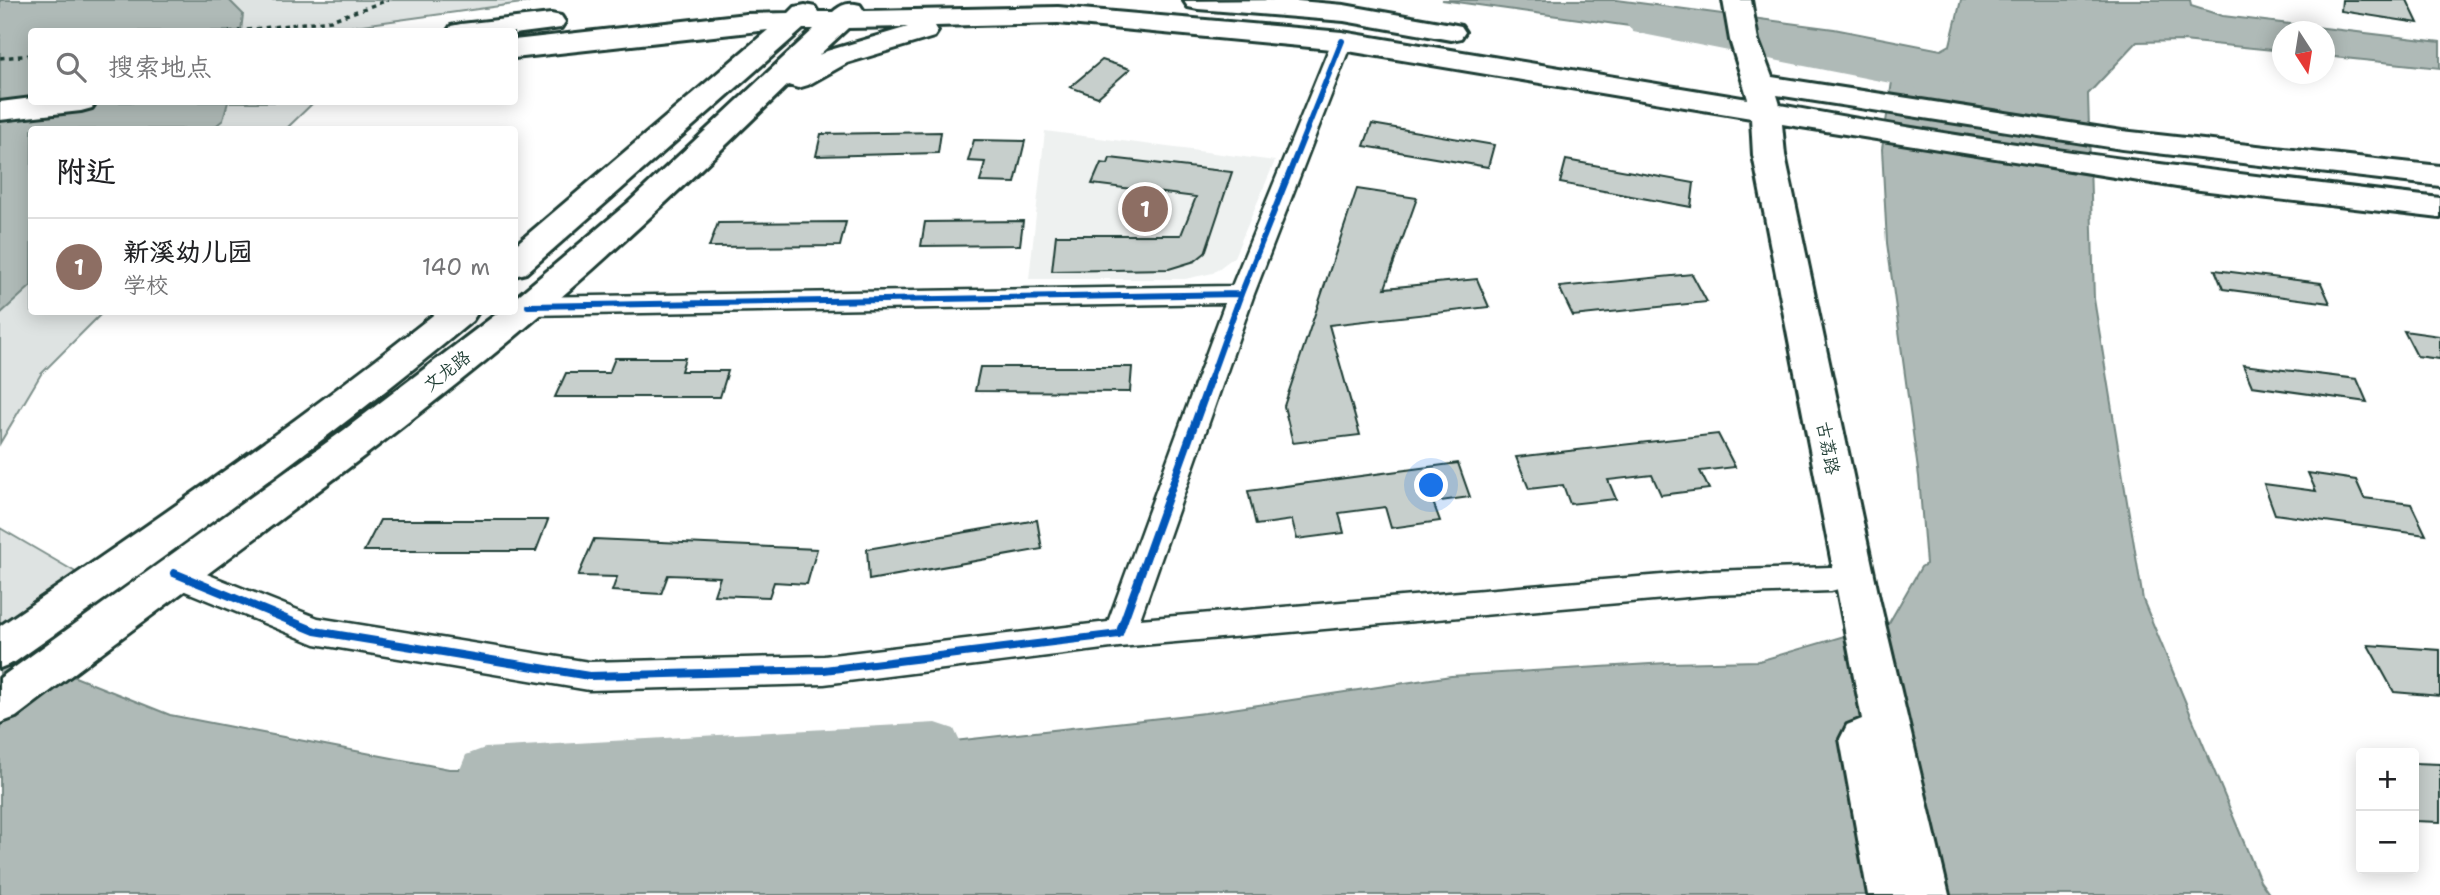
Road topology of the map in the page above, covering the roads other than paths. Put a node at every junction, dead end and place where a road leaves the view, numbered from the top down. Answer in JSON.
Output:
{"nodes":[{"id":1,"x":744,"y":0,"type":"edge"},
{"id":2,"x":1186,"y":0,"type":"edge"},
{"id":3,"x":1718,"y":0,"type":"edge"},
{"id":4,"x":1737,"y":0,"type":"edge"},
{"id":5,"x":693,"y":2,"type":"dead end"},
{"id":6,"x":841,"y":6,"type":"edge"},
{"id":7,"x":639,"y":12,"type":"junction"},
{"id":8,"x":796,"y":20,"type":"junction"},
{"id":9,"x":1121,"y":20,"type":"junction"},
{"id":10,"x":497,"y":28,"type":"edge"},
{"id":11,"x":1342,"y":41,"type":"junction"},
{"id":12,"x":518,"y":49,"type":"edge"},
{"id":13,"x":28,"y":83,"type":"edge"},
{"id":14,"x":0,"y":86,"type":"edge"},
{"id":15,"x":1748,"y":95,"type":"junction"},
{"id":16,"x":54,"y":105,"type":"edge"},
{"id":17,"x":698,"y":108,"type":"junction"},
{"id":18,"x":747,"y":108,"type":"junction"},
{"id":19,"x":0,"y":111,"type":"edge"},
{"id":20,"x":2108,"y":152,"type":"junction"},
{"id":21,"x":2440,"y":176,"type":"edge"},
{"id":22,"x":2440,"y":208,"type":"edge"},
{"id":23,"x":518,"y":262,"type":"edge"},
{"id":24,"x":1241,"y":294,"type":"junction"},
{"id":25,"x":528,"y":306,"type":"junction"},
{"id":26,"x":518,"y":314,"type":"edge"},
{"id":27,"x":456,"y":315,"type":"edge"},
{"id":28,"x":517,"y":315,"type":"edge"},
{"id":29,"x":174,"y":573,"type":"junction"},
{"id":30,"x":1842,"y":592,"type":"junction"},
{"id":31,"x":85,"y":614,"type":"junction"},
{"id":32,"x":1119,"y":634,"type":"junction"},
{"id":33,"x":0,"y":649,"type":"edge"},
{"id":34,"x":0,"y":703,"type":"edge"},
{"id":35,"x":1894,"y":895,"type":"edge"},
{"id":36,"x":1924,"y":895,"type":"edge"}],
"edges":[{"from":1,"to":7,"type":"main road"},
{"from":2,"to":15,"type":"main road"},
{"from":3,"to":15,"type":"main road","name":"古荔路"},
{"from":4,"to":15,"type":"main road","name":"古荔路"},
{"from":5,"to":7,"type":"main road"},
{"from":6,"to":8,"type":"main road"},
{"from":6,"to":9,"type":"main road"},
{"from":6,"to":18,"type":"main road","name":"文龙路"},
{"from":7,"to":10,"type":"main road"},
{"from":8,"to":12,"type":"main road"},
{"from":8,"to":17,"type":"main road"},
{"from":9,"to":11,"type":"main road"},
{"from":9,"to":18,"type":"main road"},
{"from":11,"to":15,"type":"main road"},
{"from":11,"to":24,"type":"street"},
{"from":12,"to":17,"type":"main road"},
{"from":13,"to":14,"type":"main road"},
{"from":15,"to":20,"type":"main road"},
{"from":15,"to":20,"type":"main road"},
{"from":15,"to":30,"type":"main road","name":"古荔路"},
{"from":16,"to":19,"type":"main road"},
{"from":17,"to":23,"type":"main road"},
{"from":18,"to":25,"type":"main road","name":"文龙路"},
{"from":20,"to":21,"type":"main road"},
{"from":20,"to":22,"type":"main road"},
{"from":24,"to":25,"type":"street"},
{"from":24,"to":32,"type":"street"},
{"from":25,"to":26,"type":"main road","name":"文龙路"},
{"from":27,"to":31,"type":"main road","name":"文龙路"},
{"from":28,"to":29,"type":"main road","name":"文龙路"},
{"from":29,"to":31,"type":"main road","name":"文龙路"},
{"from":29,"to":32,"type":"street"},
{"from":30,"to":32,"type":"street"},
{"from":30,"to":35,"type":"main road","name":"古荔路"},
{"from":30,"to":36,"type":"main road","name":"古荔路"},
{"from":31,"to":33,"type":"main road","name":"文龙路"},
{"from":31,"to":34,"type":"main road","name":"文龙路"}]}
